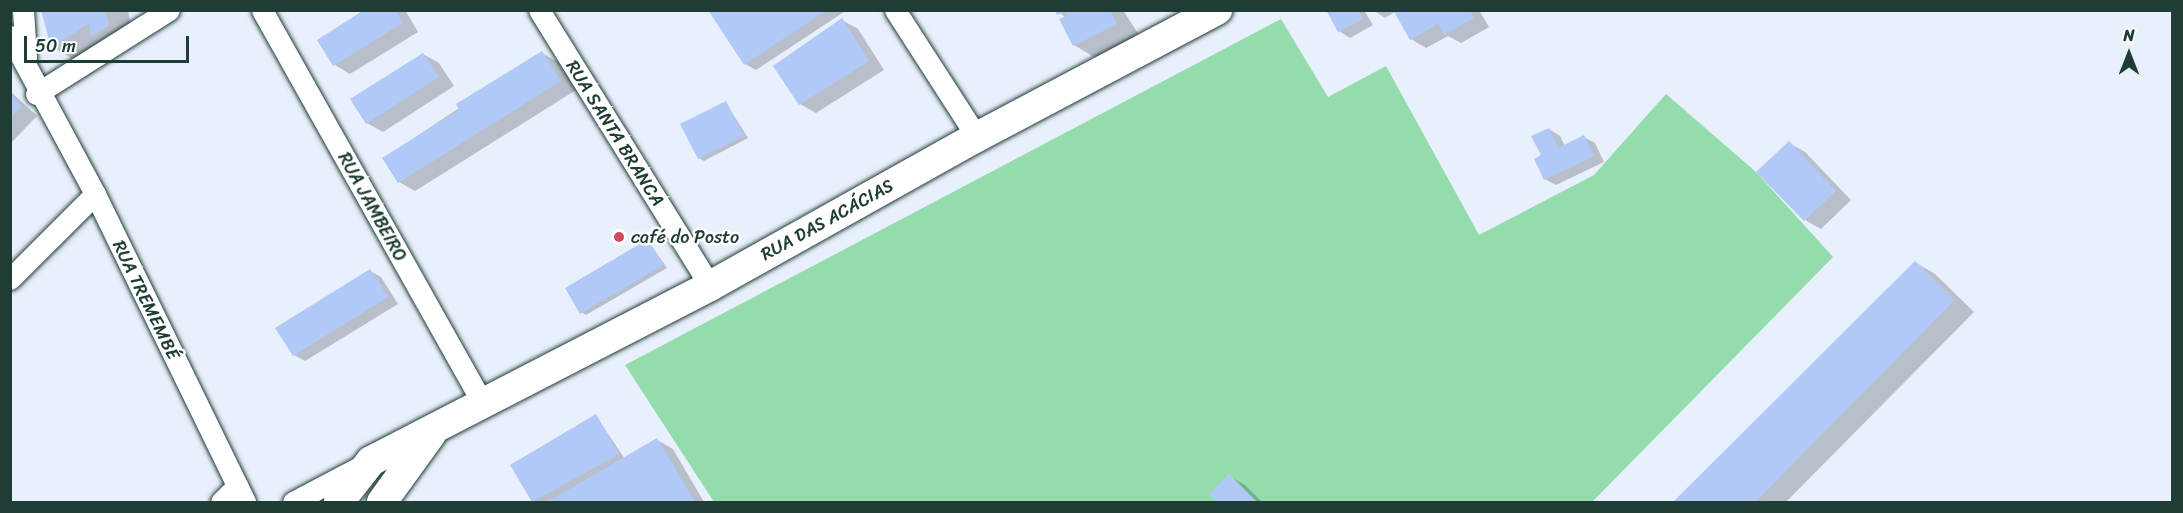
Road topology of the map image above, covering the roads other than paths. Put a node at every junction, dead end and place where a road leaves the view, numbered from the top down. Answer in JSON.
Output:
{"nodes":[{"id":1,"x":23,"y":10,"type":"edge"},
{"id":2,"x":169,"y":10,"type":"edge"},
{"id":3,"x":262,"y":10,"type":"edge"},
{"id":4,"x":539,"y":10,"type":"edge"},
{"id":5,"x":895,"y":10,"type":"edge"},
{"id":6,"x":1216,"y":10,"type":"edge"},
{"id":7,"x":10,"y":36,"type":"edge"},
{"id":8,"x":19,"y":64,"type":"edge"},
{"id":9,"x":40,"y":95,"type":"junction"},
{"id":10,"x":977,"y":137,"type":"junction"},
{"id":11,"x":95,"y":194,"type":"junction"},
{"id":12,"x":10,"y":279,"type":"edge"},
{"id":13,"x":710,"y":286,"type":"junction"},
{"id":14,"x":483,"y":404,"type":"junction"},
{"id":15,"x":436,"y":427,"type":"junction"},
{"id":16,"x":371,"y":461,"type":"junction"},
{"id":17,"x":241,"y":494,"type":"edge"},
{"id":18,"x":221,"y":502,"type":"edge"},
{"id":19,"x":293,"y":502,"type":"edge"},
{"id":20,"x":339,"y":502,"type":"edge"},
{"id":21,"x":382,"y":502,"type":"edge"}],
"edges":[{"from":1,"to":8,"type":"street"},
{"from":2,"to":9,"type":"street"},
{"from":3,"to":14,"type":"street","name":"RUA JAMBEIRO"},
{"from":4,"to":13,"type":"street","name":"RUA SANTA BRANCA"},
{"from":5,"to":10,"type":"street"},
{"from":6,"to":10,"type":"main road","name":"RUA DAS ACÁCIAS"},
{"from":7,"to":8,"type":"street","name":"RUA TREMEMBÉ"},
{"from":8,"to":9,"type":"street","name":"RUA TREMEMBÉ"},
{"from":9,"to":11,"type":"street","name":"RUA TREMEMBÉ"},
{"from":10,"to":13,"type":"main road","name":"RUA DAS ACÁCIAS"},
{"from":11,"to":12,"type":"street"},
{"from":11,"to":17,"type":"street","name":"RUA TREMEMBÉ"},
{"from":13,"to":14,"type":"main road","name":"RUA DAS ACÁCIAS"},
{"from":14,"to":15,"type":"main road","name":"RUA DAS ACÁCIAS"},
{"from":15,"to":16,"type":"main road","name":"RUA DAS ACÁCIAS"},
{"from":15,"to":21,"type":"main road","name":"RUA DAS ACÁCIAS"},
{"from":16,"to":19,"type":"street"},
{"from":16,"to":20,"type":"main road","name":"RUA DAS ACÁCIAS"},
{"from":17,"to":18,"type":"street"}]}
